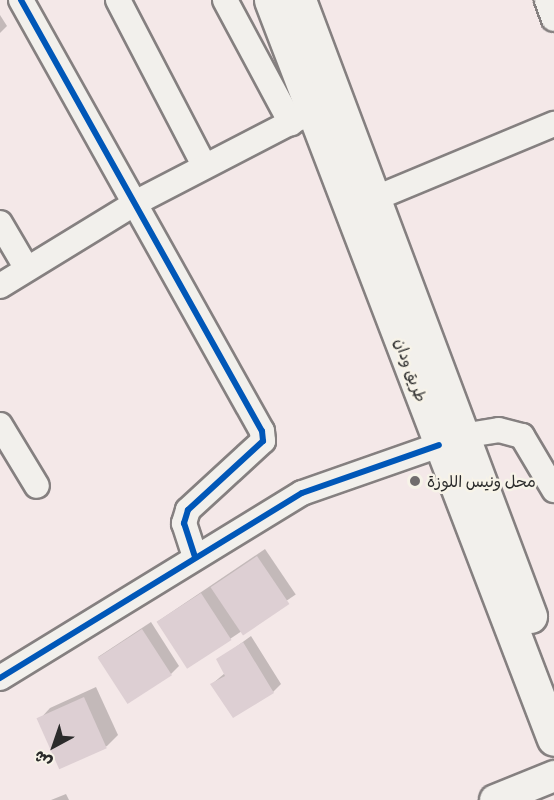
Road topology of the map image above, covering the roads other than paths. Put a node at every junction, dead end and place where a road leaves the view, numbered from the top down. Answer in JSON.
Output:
{"nodes":[{"id":1,"x":21,"y":0,"type":"edge"},
{"id":2,"x":225,"y":0,"type":"edge"},
{"id":3,"x":271,"y":0,"type":"edge"},
{"id":4,"x":299,"y":0,"type":"edge"},
{"id":5,"x":547,"y":0,"type":"edge"},
{"id":6,"x":121,"y":1,"type":"edge"},
{"id":7,"x":554,"y":19,"type":"edge"},
{"id":8,"x":315,"y":110,"type":"junction"},
{"id":9,"x":554,"y":124,"type":"edge"},
{"id":10,"x":204,"y":165,"type":"junction"},
{"id":11,"x":376,"y":198,"type":"junction"},
{"id":12,"x":137,"y":202,"type":"junction"},
{"id":13,"x":0,"y":223,"type":"edge"},
{"id":14,"x":27,"y":269,"type":"junction"},
{"id":15,"x":0,"y":286,"type":"edge"},
{"id":16,"x":0,"y":425,"type":"edge"},
{"id":17,"x":451,"y":440,"type":"junction"},
{"id":18,"x":37,"y":486,"type":"dead end"},
{"id":19,"x":554,"y":489,"type":"edge"},
{"id":20,"x":195,"y":557,"type":"junction"},
{"id":21,"x":0,"y":678,"type":"edge"},
{"id":22,"x":554,"y":679,"type":"edge"},
{"id":23,"x":554,"y":739,"type":"edge"},
{"id":24,"x":554,"y":776,"type":"edge"},
{"id":25,"x":495,"y":800,"type":"edge"}],
"edges":[{"from":1,"to":12,"type":"street"},
{"from":2,"to":8,"type":"street"},
{"from":3,"to":8,"type":"main road","name":"طريق ودان"},
{"from":4,"to":8,"type":"main road","name":"طريق ودان"},
{"from":5,"to":7,"type":"street"},
{"from":6,"to":10,"type":"street"},
{"from":8,"to":10,"type":"street"},
{"from":8,"to":11,"type":"main road","name":"طريق ودان"},
{"from":8,"to":17,"type":"main road","name":"طريق ودان"},
{"from":9,"to":11,"type":"street"},
{"from":10,"to":12,"type":"street"},
{"from":11,"to":17,"type":"main road","name":"طريق ودان"},
{"from":12,"to":14,"type":"street"},
{"from":12,"to":20,"type":"street"},
{"from":13,"to":14,"type":"street"},
{"from":14,"to":15,"type":"street"},
{"from":16,"to":18,"type":"street"},
{"from":17,"to":19,"type":"street"},
{"from":17,"to":20,"type":"street"},
{"from":17,"to":22,"type":"main road","name":"طريق ودان"},
{"from":17,"to":23,"type":"main road","name":"طريق ودان"},
{"from":20,"to":21,"type":"street"},
{"from":24,"to":25,"type":"street"}]}
